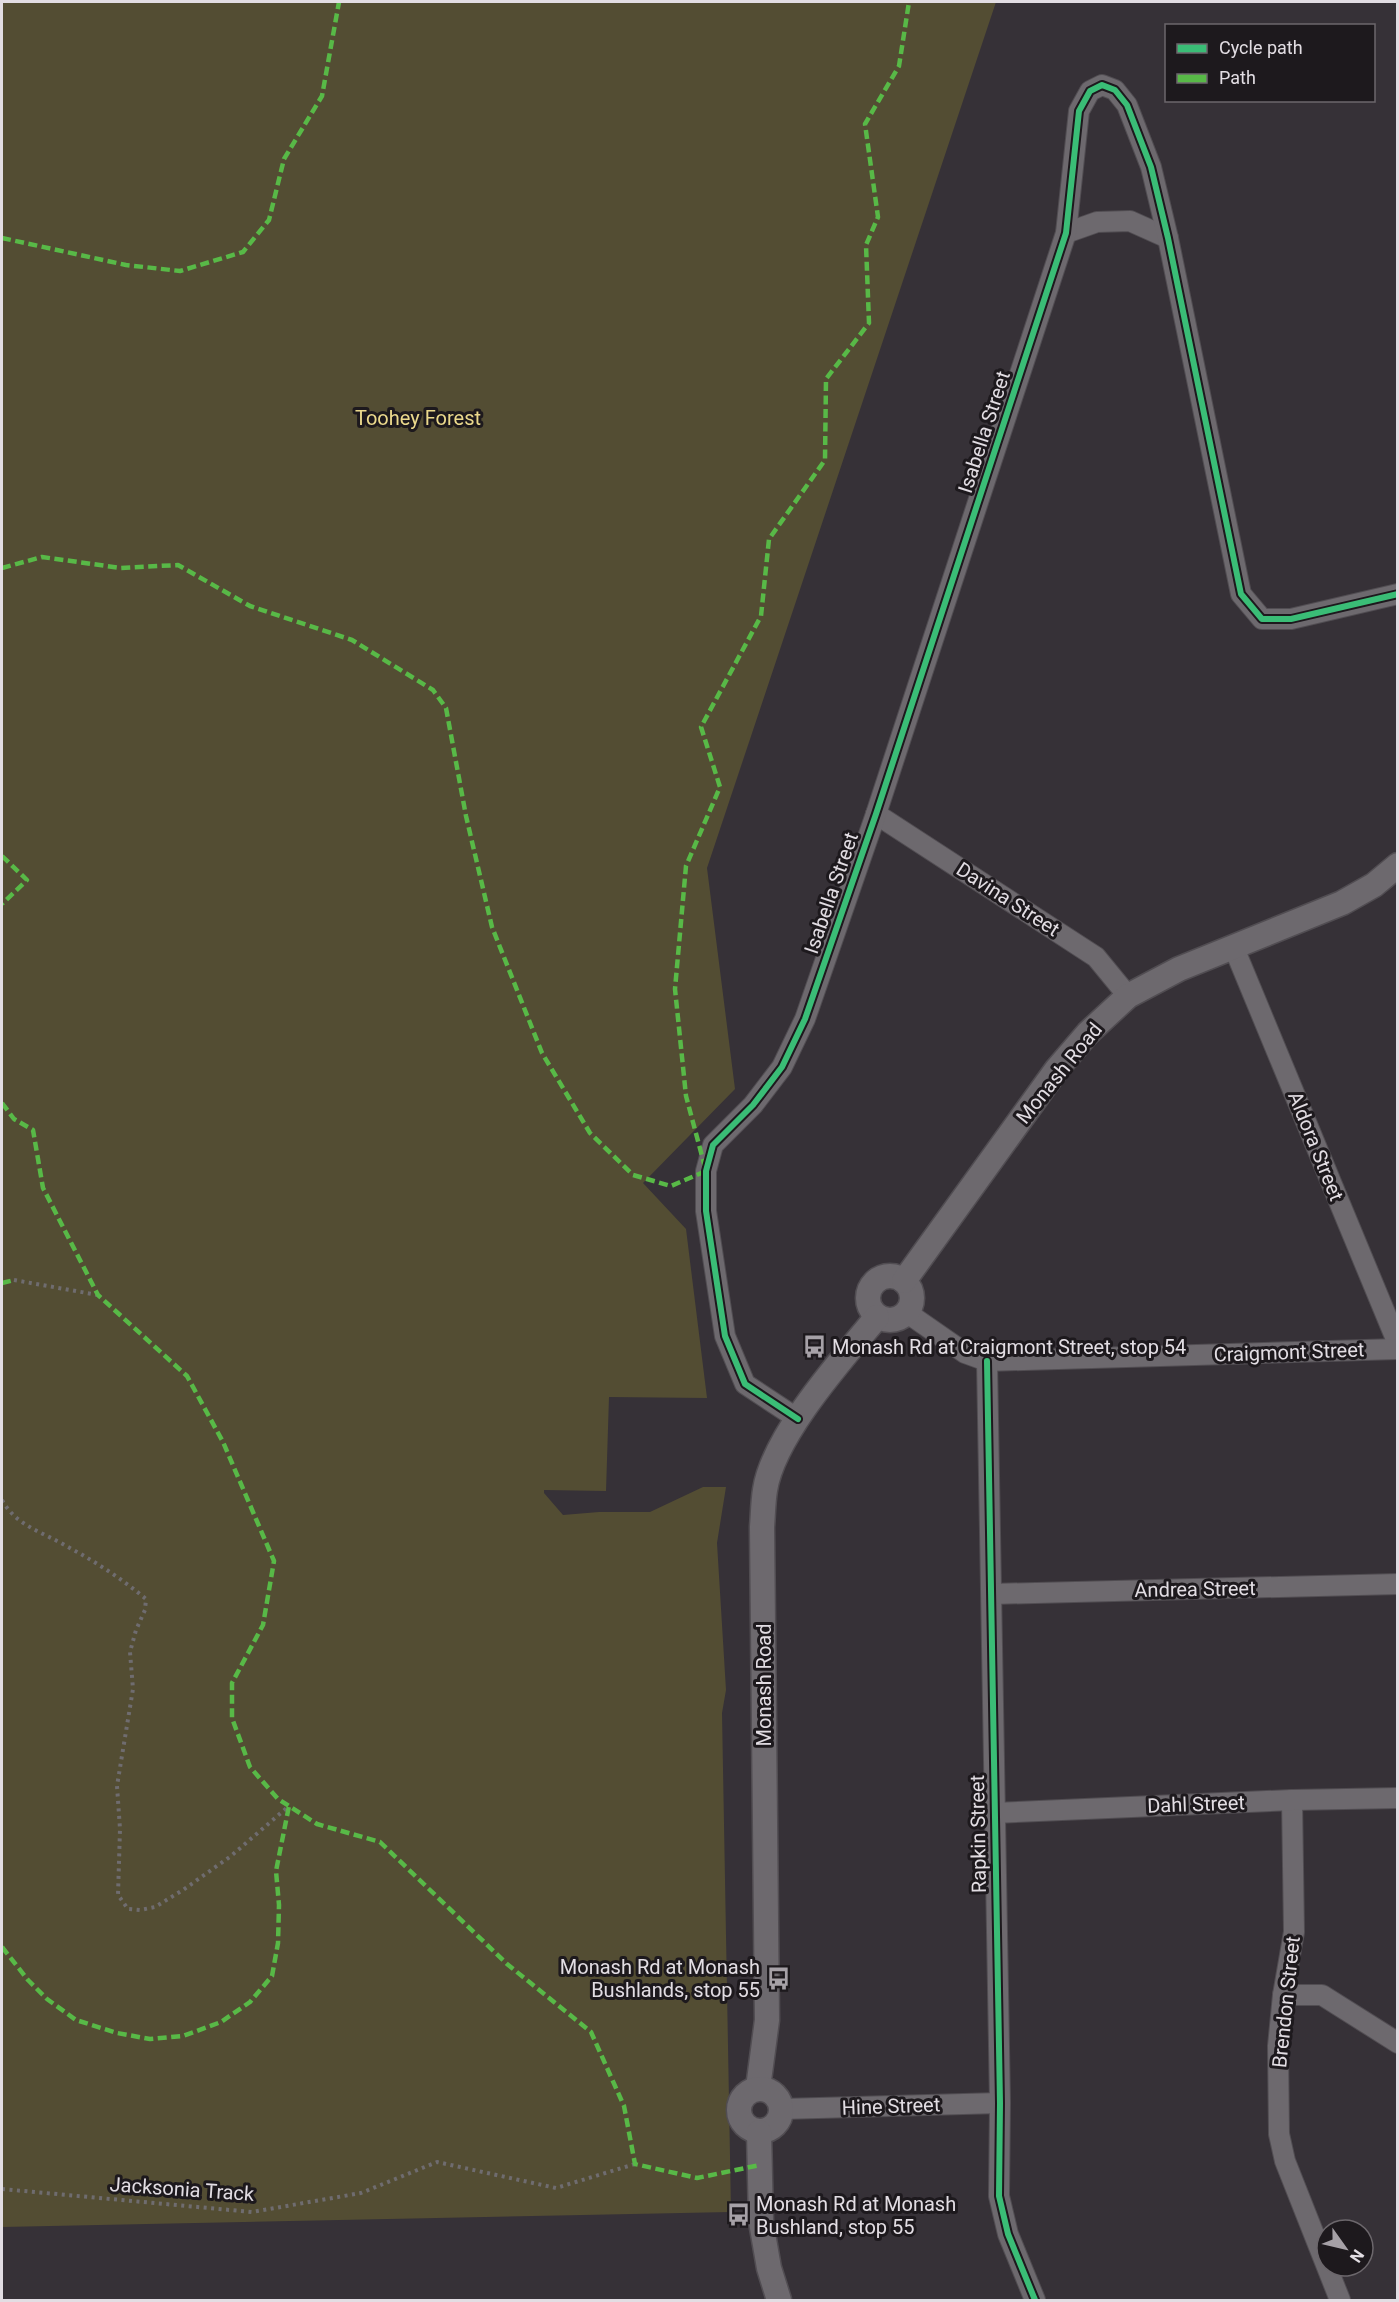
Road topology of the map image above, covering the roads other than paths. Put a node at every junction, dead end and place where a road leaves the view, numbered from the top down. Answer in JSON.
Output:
{"nodes":[{"id":1,"x":1066,"y":233,"type":"junction"},
{"id":2,"x":1168,"y":238,"type":"junction"},
{"id":3,"x":1398,"y":594,"type":"edge"},
{"id":4,"x":876,"y":814,"type":"junction"},
{"id":5,"x":1398,"y":865,"type":"edge"},
{"id":6,"x":1234,"y":948,"type":"junction"},
{"id":7,"x":1128,"y":996,"type":"junction"},
{"id":8,"x":904,"y":1281,"type":"junction"},
{"id":9,"x":906,"y":1312,"type":"junction"},
{"id":10,"x":877,"y":1317,"type":"junction"},
{"id":11,"x":1398,"y":1347,"type":"edge"},
{"id":12,"x":987,"y":1361,"type":"junction"},
{"id":13,"x":798,"y":1419,"type":"junction"},
{"id":14,"x":1398,"y":1584,"type":"edge"},
{"id":15,"x":992,"y":1594,"type":"junction"},
{"id":16,"x":1398,"y":1798,"type":"edge"},
{"id":17,"x":1292,"y":1800,"type":"junction"},
{"id":18,"x":994,"y":1813,"type":"junction"},
{"id":19,"x":1283,"y":1995,"type":"junction"},
{"id":20,"x":1398,"y":2043,"type":"edge"},
{"id":21,"x":758,"y":2088,"type":"junction"},
{"id":22,"x":1000,"y":2103,"type":"junction"},
{"id":23,"x":782,"y":2109,"type":"junction"},
{"id":24,"x":759,"y":2132,"type":"junction"},
{"id":25,"x":779,"y":2301,"type":"edge"},
{"id":26,"x":1035,"y":2301,"type":"edge"},
{"id":27,"x":1340,"y":2301,"type":"edge"}],
"edges":[{"from":1,"to":2,"type":"street"},
{"from":1,"to":2,"type":"street","name":"Isabella Street"},
{"from":1,"to":4,"type":"street","name":"Isabella Street"},
{"from":2,"to":3,"type":"street","name":"Isabella Street"},
{"from":4,"to":7,"type":"street","name":"Davina Street"},
{"from":4,"to":13,"type":"street","name":"Isabella Street"},
{"from":5,"to":6,"type":"street","name":"Monash Road"},
{"from":6,"to":7,"type":"street","name":"Monash Road"},
{"from":6,"to":11,"type":"street","name":"Aldora Street"},
{"from":7,"to":8,"type":"street","name":"Monash Road"},
{"from":8,"to":9,"type":"street"},
{"from":8,"to":10,"type":"street"},
{"from":9,"to":10,"type":"street"},
{"from":9,"to":12,"type":"street","name":"Craigmont Street"},
{"from":10,"to":13,"type":"street","name":"Monash Road"},
{"from":11,"to":12,"type":"street","name":"Craigmont Street"},
{"from":12,"to":15,"type":"street","name":"Rapkin Street"},
{"from":13,"to":21,"type":"street","name":"Monash Road"},
{"from":14,"to":15,"type":"street","name":"Andrea Street"},
{"from":15,"to":18,"type":"street","name":"Rapkin Street"},
{"from":16,"to":17,"type":"street","name":"Dahl Street"},
{"from":17,"to":18,"type":"street","name":"Dahl Street"},
{"from":17,"to":19,"type":"street","name":"Brendon Street"},
{"from":18,"to":22,"type":"street","name":"Rapkin Street"},
{"from":19,"to":20,"type":"street"},
{"from":19,"to":27,"type":"street","name":"Brendon Street"},
{"from":21,"to":23,"type":"street"},
{"from":21,"to":24,"type":"street"},
{"from":22,"to":23,"type":"street","name":"Hine Street"},
{"from":22,"to":26,"type":"street","name":"Rapkin Street"},
{"from":23,"to":24,"type":"street"},
{"from":24,"to":25,"type":"street"}]}
